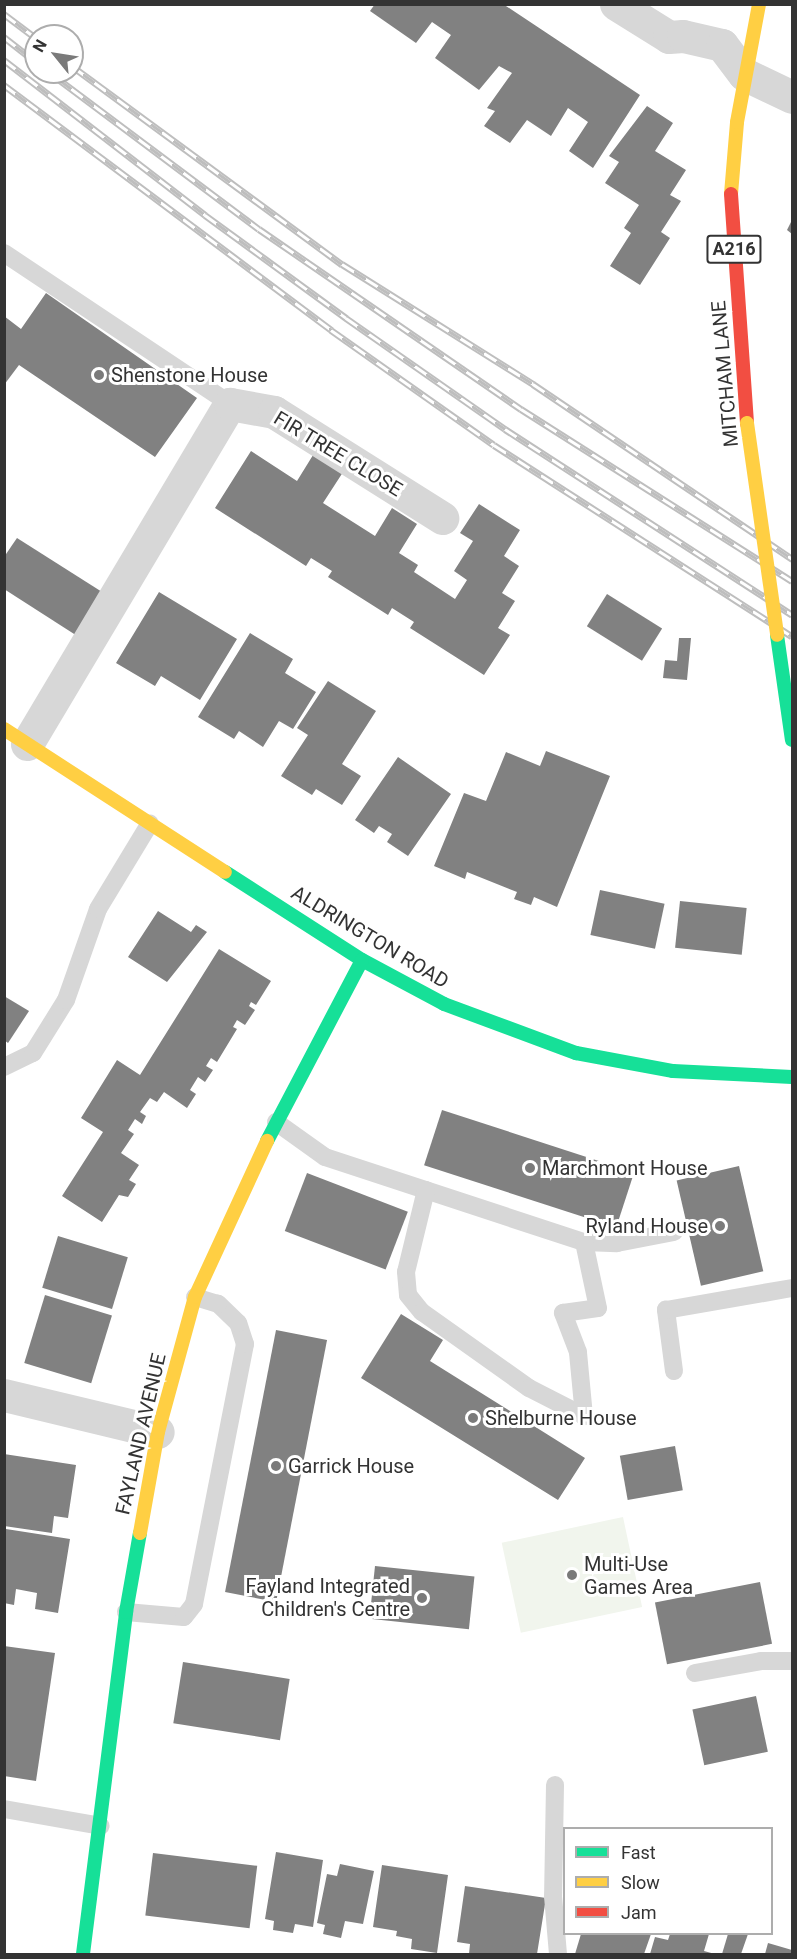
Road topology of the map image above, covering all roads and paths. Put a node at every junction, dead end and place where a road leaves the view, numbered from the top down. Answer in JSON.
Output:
{"nodes":[{"id":1,"x":616,"y":4,"type":"edge"},
{"id":2,"x":759,"y":4,"type":"edge"},
{"id":3,"x":744,"y":74,"type":"junction"},
{"id":4,"x":792,"y":97,"type":"edge"},
{"id":5,"x":4,"y":253,"type":"edge"},
{"id":6,"x":230,"y":404,"type":"junction"},
{"id":7,"x":442,"y":518,"type":"dead end"},
{"id":8,"x":16,"y":736,"type":"edge"},
{"id":9,"x":792,"y":740,"type":"edge"},
{"id":10,"x":150,"y":823,"type":"junction"},
{"id":11,"x":362,"y":960,"type":"junction"},
{"id":12,"x":4,"y":1067,"type":"edge"},
{"id":13,"x":792,"y":1077,"type":"edge"},
{"id":14,"x":276,"y":1122,"type":"junction"},
{"id":15,"x":426,"y":1190,"type":"junction"},
{"id":16,"x":674,"y":1232,"type":"dead end"},
{"id":17,"x":584,"y":1242,"type":"junction"},
{"id":18,"x":792,"y":1288,"type":"edge"},
{"id":19,"x":195,"y":1297,"type":"junction"},
{"id":20,"x":674,"y":1371,"type":"dead end"},
{"id":21,"x":4,"y":1395,"type":"edge"},
{"id":22,"x":158,"y":1432,"type":"junction"},
{"id":23,"x":126,"y":1612,"type":"junction"},
{"id":24,"x":792,"y":1661,"type":"edge"},
{"id":25,"x":695,"y":1673,"type":"dead end"},
{"id":26,"x":555,"y":1785,"type":"dead end"},
{"id":27,"x":4,"y":1809,"type":"edge"},
{"id":28,"x":100,"y":1826,"type":"junction"},
{"id":29,"x":83,"y":1954,"type":"edge"},
{"id":30,"x":558,"y":1954,"type":"edge"}],
"edges":[{"from":1,"to":3,"type":"street"},
{"from":2,"to":3,"type":"street","name":"MITCHAM LANE","number":"A216"},
{"from":3,"to":4,"type":"street"},
{"from":3,"to":9,"type":"street","name":"MITCHAM LANE","number":"A216","bridge":true},
{"from":5,"to":6,"type":"lane"},
{"from":6,"to":7,"type":"street","name":"FIR TREE CLOSE"},
{"from":6,"to":8,"type":"street"},
{"from":8,"to":10,"type":"street","name":"ALDRINGTON ROAD"},
{"from":10,"to":11,"type":"street","name":"ALDRINGTON ROAD"},
{"from":10,"to":12,"type":"lane"},
{"from":11,"to":13,"type":"street","name":"ALDRINGTON ROAD"},
{"from":11,"to":14,"type":"street","name":"FAYLAND AVENUE"},
{"from":14,"to":15,"type":"lane"},
{"from":14,"to":19,"type":"street","name":"FAYLAND AVENUE"},
{"from":15,"to":17,"type":"lane"},
{"from":15,"to":17,"type":"lane"},
{"from":16,"to":17,"type":"lane"},
{"from":18,"to":20,"type":"lane"},
{"from":19,"to":22,"type":"street","name":"FAYLAND AVENUE"},
{"from":19,"to":23,"type":"lane"},
{"from":21,"to":22,"type":"street"},
{"from":22,"to":23,"type":"street","name":"FAYLAND AVENUE"},
{"from":23,"to":28,"type":"street","name":"FAYLAND AVENUE"},
{"from":24,"to":25,"type":"lane"},
{"from":26,"to":30,"type":"lane"},
{"from":27,"to":28,"type":"lane"},
{"from":28,"to":29,"type":"street","name":"FAYLAND AVENUE"}]}
